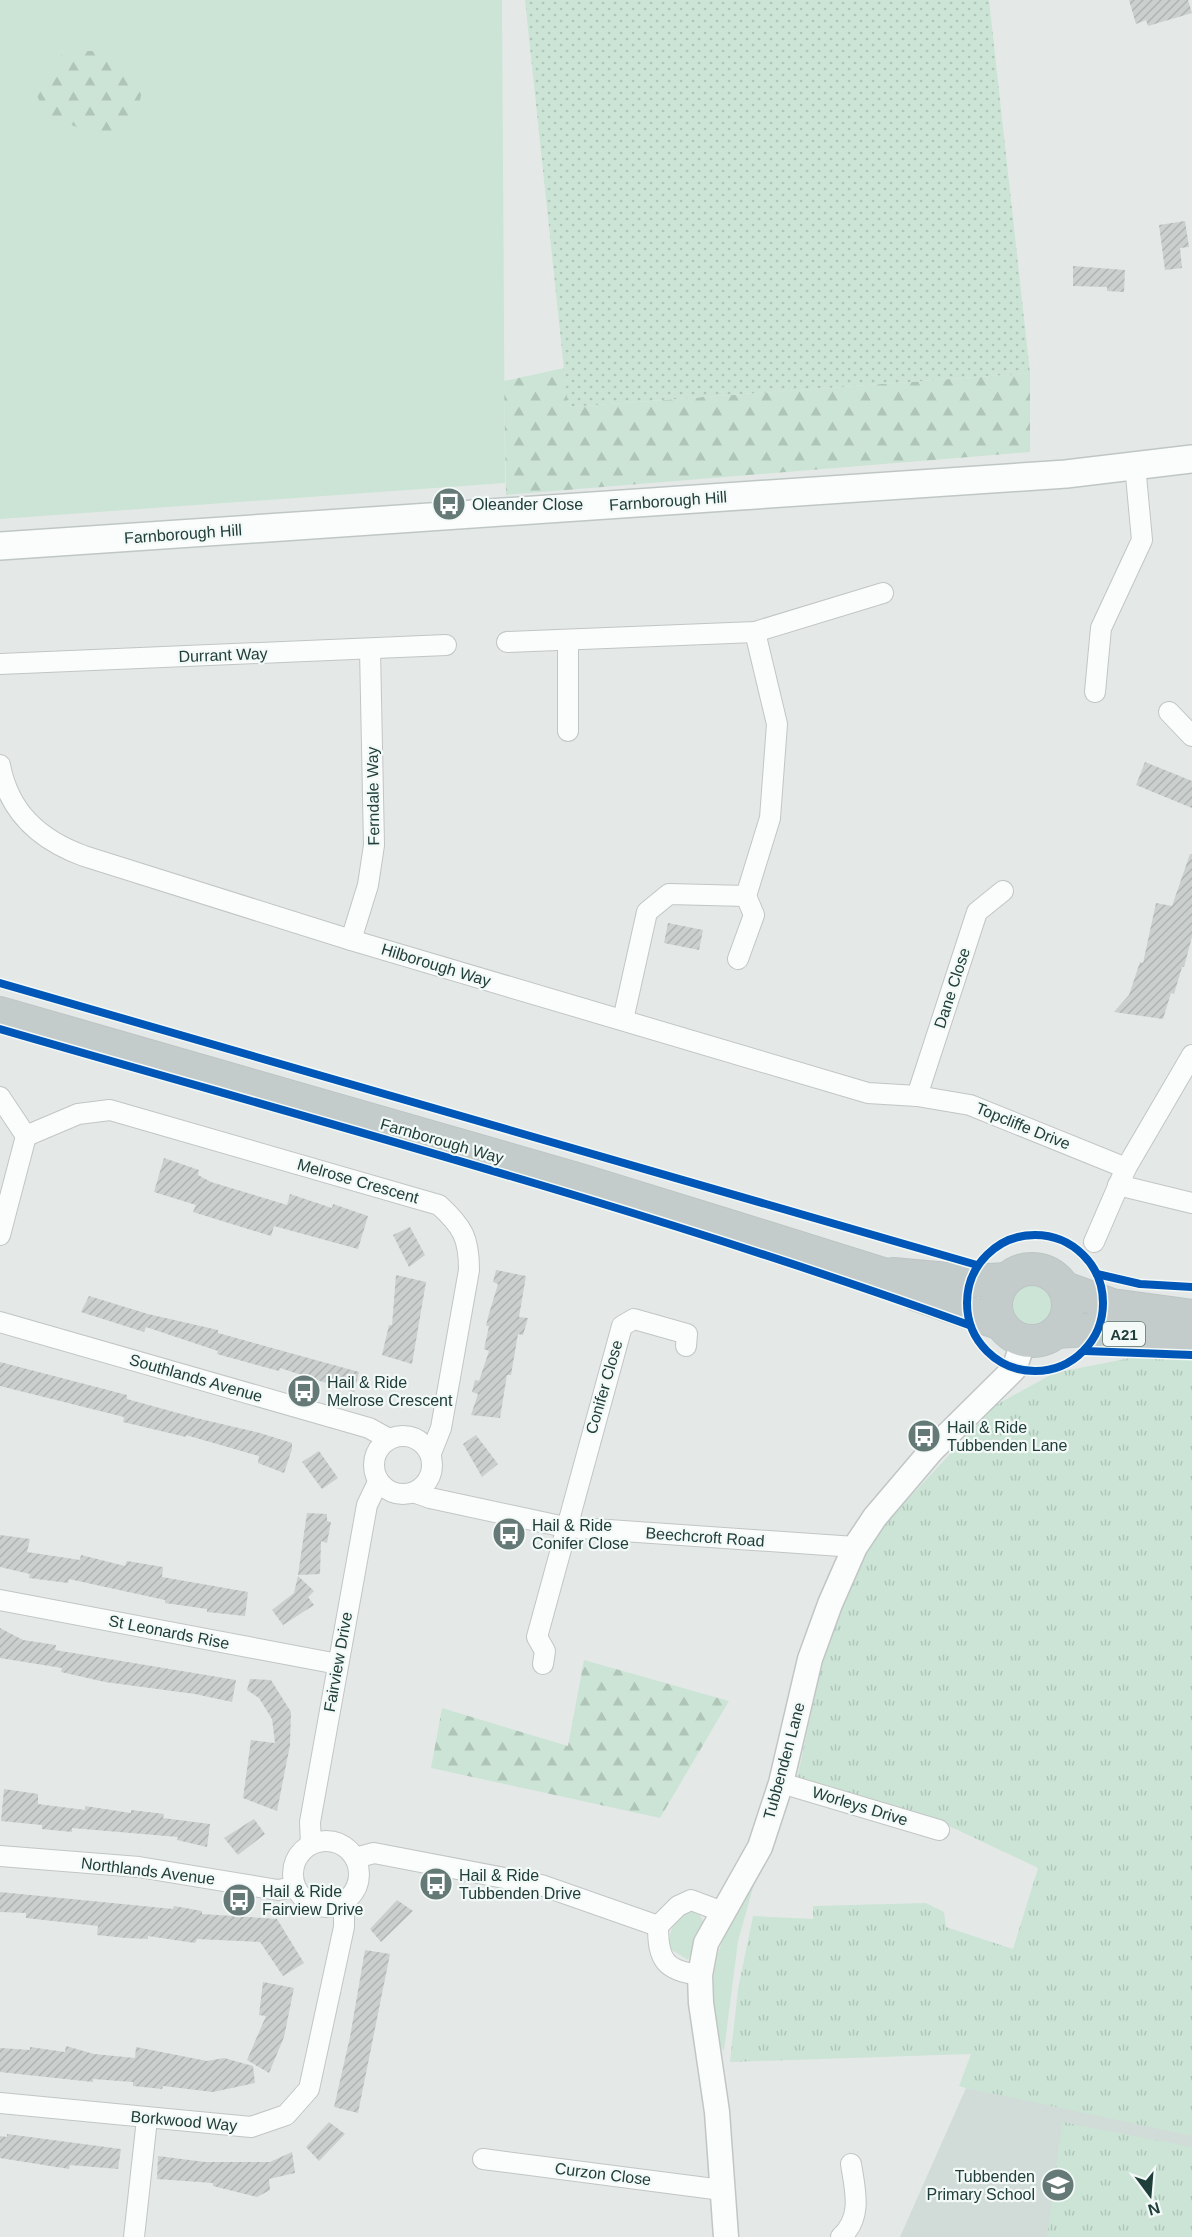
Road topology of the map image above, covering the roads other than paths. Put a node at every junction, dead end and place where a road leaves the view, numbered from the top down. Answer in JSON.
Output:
{"nodes":[{"id":1,"x":1192,"y":459,"type":"edge"},
{"id":2,"x":1135,"y":465,"type":"junction"},
{"id":3,"x":0,"y":546,"type":"edge"},
{"id":4,"x":883,"y":593,"type":"dead end"},
{"id":5,"x":754,"y":632,"type":"junction"},
{"id":6,"x":568,"y":640,"type":"junction"},
{"id":7,"x":507,"y":642,"type":"dead end"},
{"id":8,"x":446,"y":645,"type":"dead end"},
{"id":9,"x":370,"y":649,"type":"junction"},
{"id":10,"x":0,"y":664,"type":"edge"},
{"id":11,"x":1095,"y":692,"type":"dead end"},
{"id":12,"x":1169,"y":712,"type":"dead end"},
{"id":13,"x":568,"y":731,"type":"dead end"},
{"id":14,"x":1192,"y":736,"type":"edge"},
{"id":15,"x":0,"y":765,"type":"edge"},
{"id":16,"x":1003,"y":891,"type":"dead end"},
{"id":17,"x":746,"y":896,"type":"junction"},
{"id":18,"x":351,"y":940,"type":"junction"},
{"id":19,"x":738,"y":959,"type":"dead end"},
{"id":20,"x":0,"y":1013,"type":"edge"},
{"id":21,"x":623,"y":1020,"type":"junction"},
{"id":22,"x":1192,"y":1055,"type":"edge"},
{"id":23,"x":917,"y":1096,"type":"junction"},
{"id":24,"x":0,"y":1097,"type":"edge"},
{"id":25,"x":26,"y":1136,"type":"junction"},
{"id":26,"x":1126,"y":1167,"type":"junction"},
{"id":27,"x":1118,"y":1185,"type":"junction"},
{"id":28,"x":1192,"y":1203,"type":"edge"},
{"id":29,"x":0,"y":1235,"type":"edge"},
{"id":30,"x":1094,"y":1242,"type":"dead end"},
{"id":31,"x":883,"y":1274,"type":"junction"},
{"id":32,"x":1007,"y":1279,"type":"junction"},
{"id":33,"x":1065,"y":1288,"type":"junction"},
{"id":34,"x":1192,"y":1316,"type":"edge"},
{"id":35,"x":0,"y":1322,"type":"edge"},
{"id":36,"x":1013,"y":1332,"type":"junction"},
{"id":37,"x":1056,"y":1332,"type":"junction"},
{"id":38,"x":1192,"y":1339,"type":"edge"},
{"id":39,"x":686,"y":1346,"type":"dead end"},
{"id":40,"x":389,"y":1439,"type":"junction"},
{"id":41,"x":431,"y":1453,"type":"junction"},
{"id":42,"x":378,"y":1482,"type":"junction"},
{"id":43,"x":416,"y":1492,"type":"junction"},
{"id":44,"x":565,"y":1527,"type":"junction"},
{"id":45,"x":855,"y":1546,"type":"junction"},
{"id":46,"x":0,"y":1600,"type":"edge"},
{"id":47,"x":543,"y":1664,"type":"dead end"},
{"id":48,"x":338,"y":1665,"type":"junction"},
{"id":49,"x":781,"y":1783,"type":"junction"},
{"id":50,"x":939,"y":1830,"type":"dead end"},
{"id":51,"x":311,"y":1844,"type":"junction"},
{"id":52,"x":0,"y":1856,"type":"edge"},
{"id":53,"x":355,"y":1858,"type":"junction"},
{"id":54,"x":294,"y":1887,"type":"junction"},
{"id":55,"x":344,"y":1902,"type":"junction"},
{"id":56,"x":723,"y":1911,"type":"junction"},
{"id":57,"x":658,"y":1926,"type":"junction"},
{"id":58,"x":700,"y":1975,"type":"junction"},
{"id":59,"x":0,"y":2103,"type":"edge"},
{"id":60,"x":147,"y":2119,"type":"junction"},
{"id":61,"x":483,"y":2159,"type":"dead end"},
{"id":62,"x":851,"y":2164,"type":"dead end"},
{"id":63,"x":722,"y":2190,"type":"junction"},
{"id":64,"x":134,"y":2237,"type":"edge"},
{"id":65,"x":726,"y":2237,"type":"edge"},
{"id":66,"x":841,"y":2237,"type":"edge"}],
"edges":[{"from":1,"to":2,"type":"main road","name":"Farnborough Hill"},
{"from":2,"to":3,"type":"main road","name":"Farnborough Hill"},
{"from":2,"to":11,"type":"street"},
{"from":4,"to":5,"type":"street"},
{"from":5,"to":6,"type":"street"},
{"from":5,"to":17,"type":"street"},
{"from":6,"to":7,"type":"street"},
{"from":6,"to":13,"type":"street"},
{"from":8,"to":9,"type":"street","name":"Durrant Way"},
{"from":9,"to":10,"type":"street","name":"Durrant Way"},
{"from":9,"to":18,"type":"street","name":"Ferndale Way"},
{"from":12,"to":14,"type":"street"},
{"from":15,"to":18,"type":"street","name":"Hilborough Way"},
{"from":16,"to":23,"type":"street","name":"Dane Close"},
{"from":17,"to":19,"type":"street"},
{"from":17,"to":21,"type":"street"},
{"from":18,"to":21,"type":"street","name":"Hilborough Way"},
{"from":20,"to":31,"type":"highway","name":"Farnborough Way"},
{"from":21,"to":23,"type":"street","name":"Hilborough Way"},
{"from":22,"to":26,"type":"street"},
{"from":23,"to":26,"type":"street","name":"Topcliffe Drive"},
{"from":24,"to":25,"type":"street"},
{"from":25,"to":29,"type":"street"},
{"from":25,"to":41,"type":"street","name":"Melrose Crescent"},
{"from":26,"to":27,"type":"street"},
{"from":27,"to":28,"type":"street"},
{"from":27,"to":30,"type":"street"},
{"from":31,"to":32,"type":"highway","name":"Farnborough Way"},
{"from":31,"to":36,"type":"highway","name":"Farnborough Way"},
{"from":32,"to":33,"type":"highway"},
{"from":32,"to":36,"type":"highway"},
{"from":33,"to":34,"type":"highway","number":"A21"},
{"from":33,"to":37,"type":"highway"},
{"from":35,"to":40,"type":"street","name":"Southlands Avenue"},
{"from":36,"to":37,"type":"highway"},
{"from":36,"to":45,"type":"street","name":"Tubbenden Lane"},
{"from":37,"to":38,"type":"highway","number":"A21"},
{"from":39,"to":44,"type":"street","name":"Conifer Close"},
{"from":40,"to":41,"type":"street"},
{"from":40,"to":42,"type":"street"},
{"from":41,"to":43,"type":"street"},
{"from":42,"to":43,"type":"street"},
{"from":42,"to":48,"type":"street","name":"Fairview Drive"},
{"from":43,"to":44,"type":"street","name":"Beechcroft Road"},
{"from":44,"to":45,"type":"street","name":"Beechcroft Road"},
{"from":44,"to":47,"type":"street"},
{"from":45,"to":49,"type":"street","name":"Tubbenden Lane"},
{"from":46,"to":48,"type":"street","name":"St Leonards Rise"},
{"from":48,"to":51,"type":"street","name":"Fairview Drive"},
{"from":49,"to":50,"type":"street","name":"Worleys Drive"},
{"from":49,"to":56,"type":"street","name":"Tubbenden Lane"},
{"from":51,"to":53,"type":"street"},
{"from":51,"to":54,"type":"street"},
{"from":52,"to":54,"type":"street","name":"Northlands Avenue"},
{"from":53,"to":55,"type":"street"},
{"from":53,"to":57,"type":"street"},
{"from":54,"to":55,"type":"street"},
{"from":55,"to":60,"type":"street","name":"Borkwood Way"},
{"from":56,"to":57,"type":"street"},
{"from":56,"to":58,"type":"street","name":"Tubbenden Lane"},
{"from":57,"to":58,"type":"street"},
{"from":58,"to":63,"type":"street","name":"Tubbenden Lane"},
{"from":59,"to":60,"type":"street","name":"Borkwood Way"},
{"from":60,"to":64,"type":"street"},
{"from":61,"to":63,"type":"street","name":"Curzon Close"},
{"from":62,"to":66,"type":"street"},
{"from":63,"to":65,"type":"street","name":"Tubbenden Lane"}]}
